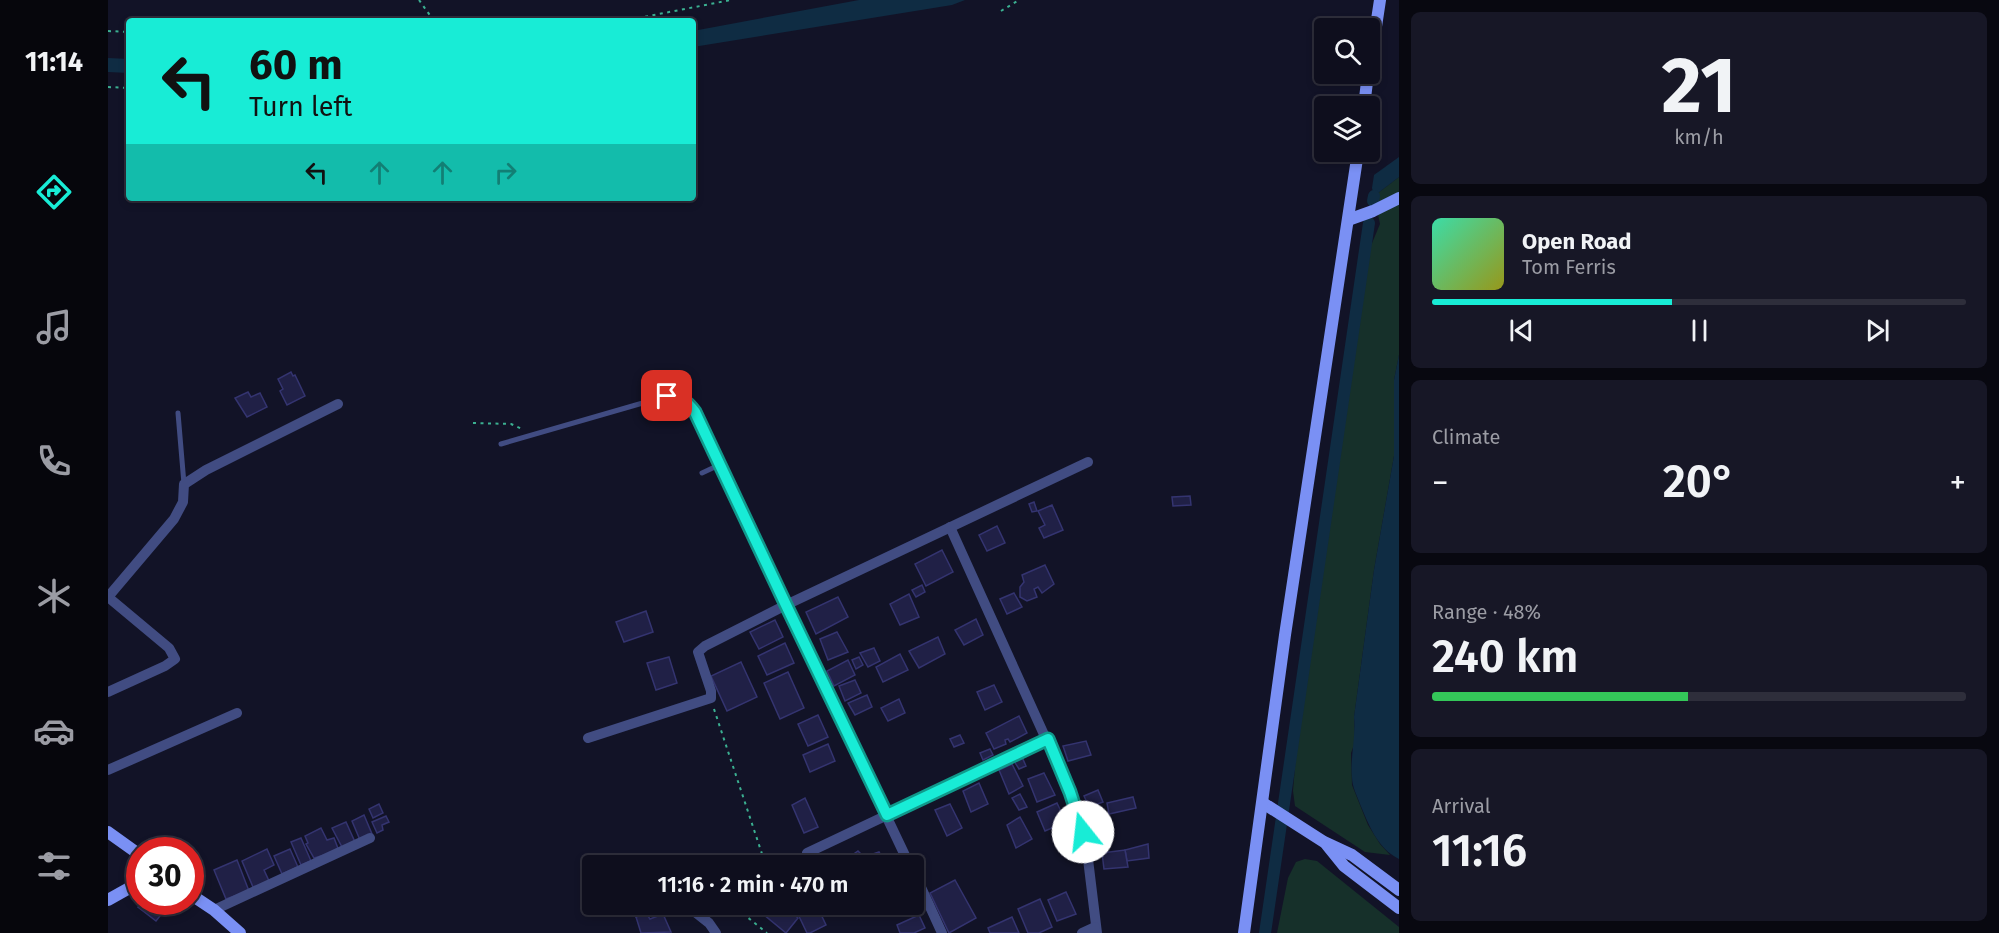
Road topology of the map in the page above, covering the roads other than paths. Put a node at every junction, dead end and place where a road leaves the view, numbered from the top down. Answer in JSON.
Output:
{"nodes":[{"id":1,"x":1380,"y":0,"type":"edge"},
{"id":2,"x":1377,"y":18,"type":"edge"},
{"id":3,"x":1357,"y":162,"type":"edge"},
{"id":4,"x":1399,"y":198,"type":"edge"},
{"id":5,"x":1348,"y":220,"type":"junction"},
{"id":6,"x":338,"y":404,"type":"dead end"},
{"id":7,"x":178,"y":413,"type":"dead end"},
{"id":8,"x":501,"y":444,"type":"dead end"},
{"id":9,"x":1088,"y":462,"type":"dead end"},
{"id":10,"x":719,"y":465,"type":"junction"},
{"id":11,"x":702,"y":473,"type":"dead end"},
{"id":12,"x":184,"y":484,"type":"junction"},
{"id":13,"x":950,"y":527,"type":"junction"},
{"id":14,"x":108,"y":597,"type":"edge"},
{"id":15,"x":786,"y":605,"type":"junction"},
{"id":16,"x":108,"y":692,"type":"edge"},
{"id":17,"x":237,"y":713,"type":"dead end"},
{"id":18,"x":588,"y":738,"type":"dead end"},
{"id":19,"x":1048,"y":739,"type":"junction"},
{"id":20,"x":108,"y":770,"type":"edge"},
{"id":21,"x":1268,"y":806,"type":"junction"},
{"id":22,"x":887,"y":815,"type":"junction"},
{"id":23,"x":108,"y":832,"type":"edge"},
{"id":24,"x":370,"y":838,"type":"dead end"},
{"id":25,"x":1324,"y":842,"type":"junction"},
{"id":26,"x":126,"y":845,"type":"edge"},
{"id":27,"x":807,"y":853,"type":"dead end"},
{"id":28,"x":905,"y":855,"type":"edge"},
{"id":29,"x":126,"y":890,"type":"edge"},
{"id":30,"x":1399,"y":890,"type":"edge"},
{"id":31,"x":924,"y":894,"type":"edge"},
{"id":32,"x":108,"y":900,"type":"edge"},
{"id":33,"x":204,"y":903,"type":"edge"},
{"id":34,"x":1399,"y":908,"type":"edge"},
{"id":35,"x":214,"y":910,"type":"junction"},
{"id":36,"x":699,"y":915,"type":"edge"},
{"id":37,"x":1096,"y":930,"type":"edge"},
{"id":38,"x":240,"y":933,"type":"edge"},
{"id":39,"x":716,"y":933,"type":"edge"},
{"id":40,"x":942,"y":933,"type":"edge"},
{"id":41,"x":1082,"y":933,"type":"edge"},
{"id":42,"x":1244,"y":933,"type":"edge"}],
"edges":[{"from":1,"to":2,"type":"street"},
{"from":3,"to":5,"type":"street"},
{"from":4,"to":5,"type":"street"},
{"from":5,"to":21,"type":"street"},
{"from":6,"to":12,"type":"street"},
{"from":7,"to":12,"type":"lane"},
{"from":8,"to":10,"type":"lane"},
{"from":9,"to":13,"type":"street"},
{"from":10,"to":11,"type":"lane"},
{"from":10,"to":15,"type":"lane"},
{"from":12,"to":14,"type":"street"},
{"from":13,"to":15,"type":"street"},
{"from":13,"to":19,"type":"street"},
{"from":14,"to":16,"type":"street"},
{"from":15,"to":18,"type":"street"},
{"from":15,"to":22,"type":"street"},
{"from":17,"to":20,"type":"street"},
{"from":19,"to":22,"type":"street"},
{"from":19,"to":37,"type":"street"},
{"from":21,"to":25,"type":"street"},
{"from":21,"to":42,"type":"street"},
{"from":22,"to":27,"type":"street"},
{"from":22,"to":28,"type":"street"},
{"from":23,"to":26,"type":"street"},
{"from":24,"to":35,"type":"street"},
{"from":25,"to":30,"type":"street"},
{"from":25,"to":34,"type":"street"},
{"from":29,"to":32,"type":"street"},
{"from":31,"to":40,"type":"street"},
{"from":33,"to":35,"type":"street"},
{"from":35,"to":38,"type":"street"},
{"from":36,"to":39,"type":"street"},
{"from":37,"to":41,"type":"street"}]}
